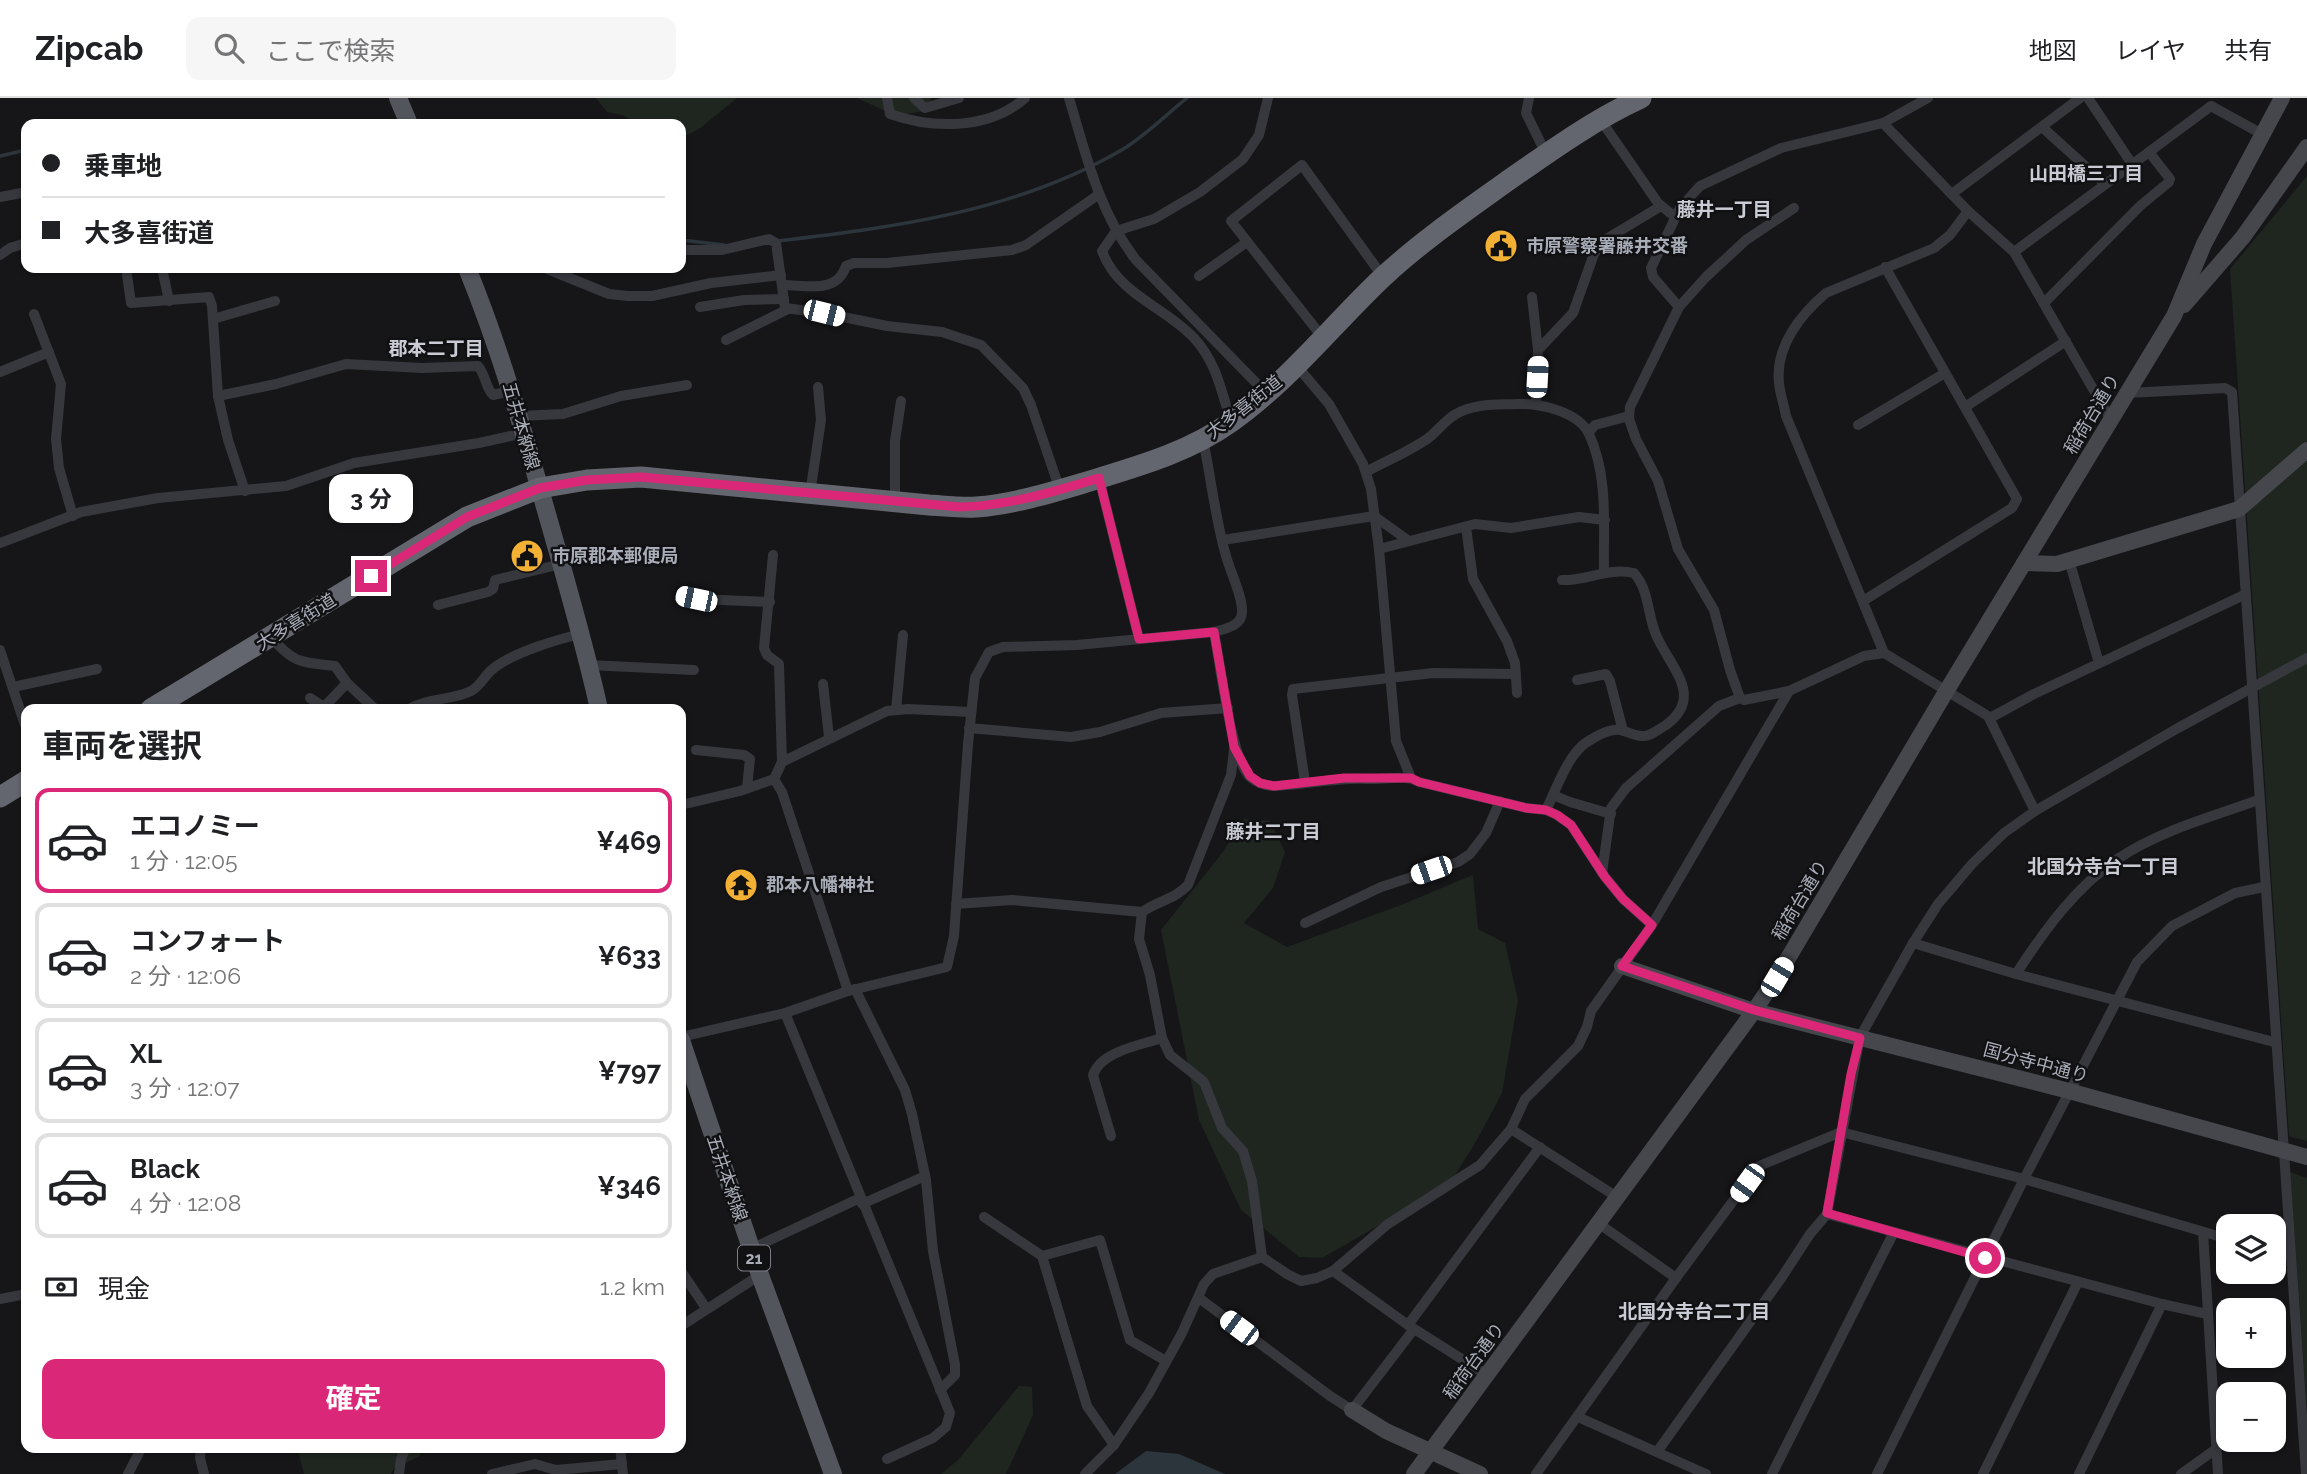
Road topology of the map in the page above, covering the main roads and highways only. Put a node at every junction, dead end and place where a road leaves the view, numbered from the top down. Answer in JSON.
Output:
{"nodes":[{"id":1,"x":398,"y":98,"type":"edge"},
{"id":2,"x":1641,"y":98,"type":"edge"},
{"id":3,"x":407,"y":119,"type":"edge"},
{"id":4,"x":469,"y":273,"type":"edge"},
{"id":5,"x":540,"y":488,"type":"junction"},
{"id":6,"x":159,"y":704,"type":"edge"},
{"id":7,"x":598,"y":704,"type":"edge"},
{"id":8,"x":21,"y":784,"type":"edge"},
{"id":9,"x":0,"y":797,"type":"edge"},
{"id":10,"x":686,"y":1068,"type":"edge"},
{"id":11,"x":833,"y":1474,"type":"edge"}],
"edges":[{"from":1,"to":3,"type":"main road"},
{"from":2,"to":5,"type":"highway","name":"大多喜街道"},
{"from":4,"to":5,"type":"main road","name":"五井本納線"},
{"from":5,"to":6,"type":"highway","name":"大多喜街道"},
{"from":5,"to":7,"type":"main road","name":"五井本納線"},
{"from":8,"to":9,"type":"highway"},
{"from":10,"to":11,"type":"main road","name":"五井本納線","number":"21"}]}
